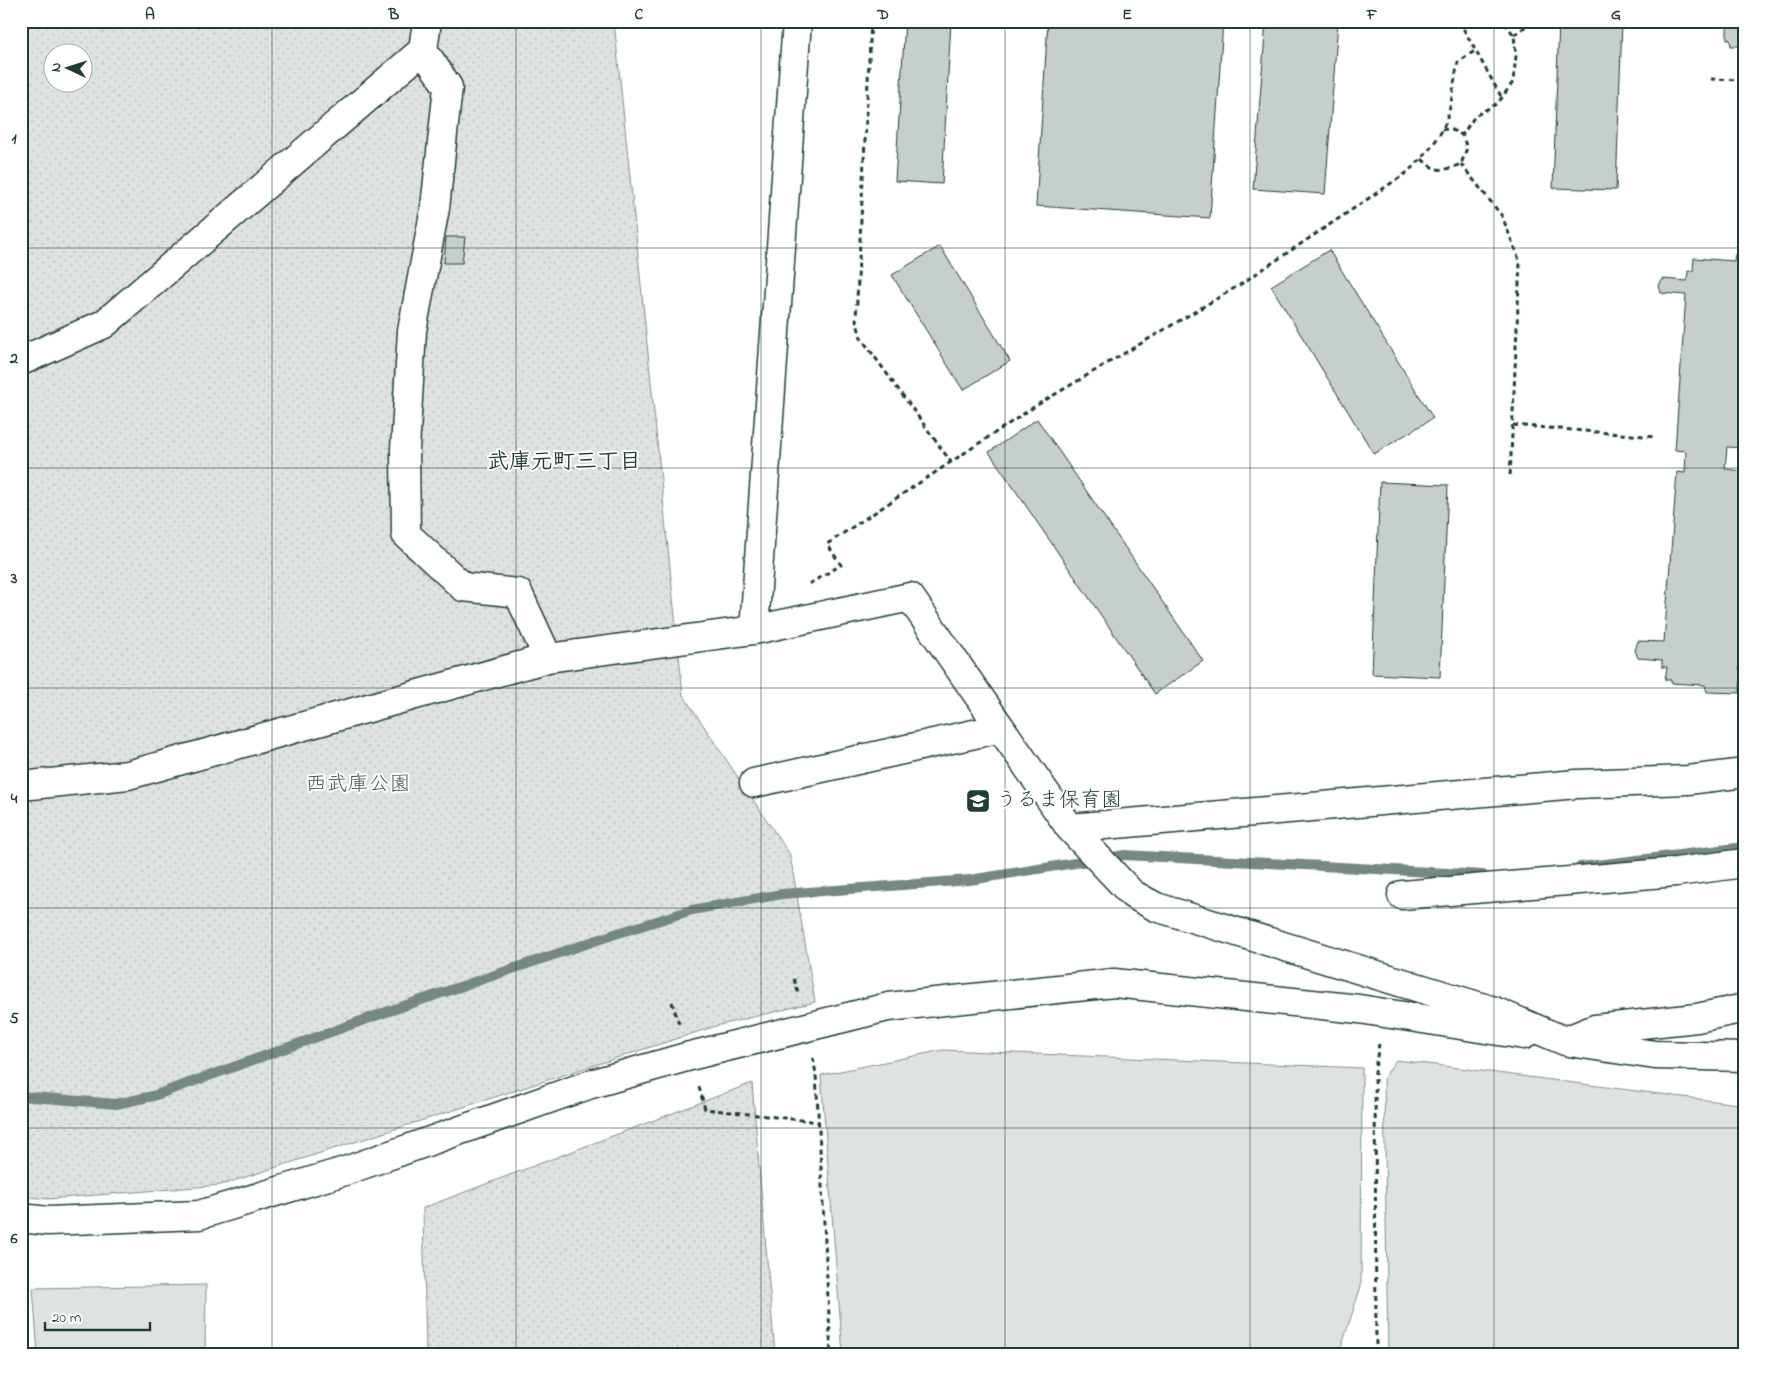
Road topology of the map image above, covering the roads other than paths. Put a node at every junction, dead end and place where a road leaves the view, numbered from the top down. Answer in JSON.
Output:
{"nodes":[{"id":1,"x":427,"y":21,"type":"edge"},
{"id":2,"x":797,"y":21,"type":"edge"},
{"id":3,"x":423,"y":50,"type":"junction"},
{"id":4,"x":21,"y":361,"type":"edge"},
{"id":5,"x":754,"y":630,"type":"junction"},
{"id":6,"x":548,"y":658,"type":"junction"},
{"id":7,"x":1001,"y":728,"type":"junction"},
{"id":8,"x":1745,"y":773,"type":"edge"},
{"id":9,"x":754,"y":783,"type":"dead end"},
{"id":10,"x":21,"y":786,"type":"edge"},
{"id":11,"x":1070,"y":828,"type":"junction"},
{"id":12,"x":1745,"y":863,"type":"edge"},
{"id":13,"x":1402,"y":895,"type":"dead end"},
{"id":14,"x":1745,"y":1008,"type":"edge"},
{"id":15,"x":1565,"y":1041,"type":"junction"},
{"id":16,"x":1745,"y":1057,"type":"edge"},
{"id":17,"x":21,"y":1218,"type":"edge"}],
"edges":[{"from":1,"to":3,"type":"street"},
{"from":2,"to":5,"type":"street"},
{"from":3,"to":4,"type":"street"},
{"from":3,"to":6,"type":"street"},
{"from":5,"to":6,"type":"street"},
{"from":5,"to":7,"type":"street"},
{"from":6,"to":10,"type":"street"},
{"from":7,"to":9,"type":"street"},
{"from":7,"to":11,"type":"street"},
{"from":8,"to":11,"type":"street"},
{"from":11,"to":15,"type":"street"},
{"from":12,"to":13,"type":"street"},
{"from":14,"to":15,"type":"street"},
{"from":15,"to":16,"type":"street"},
{"from":15,"to":17,"type":"street"}]}
